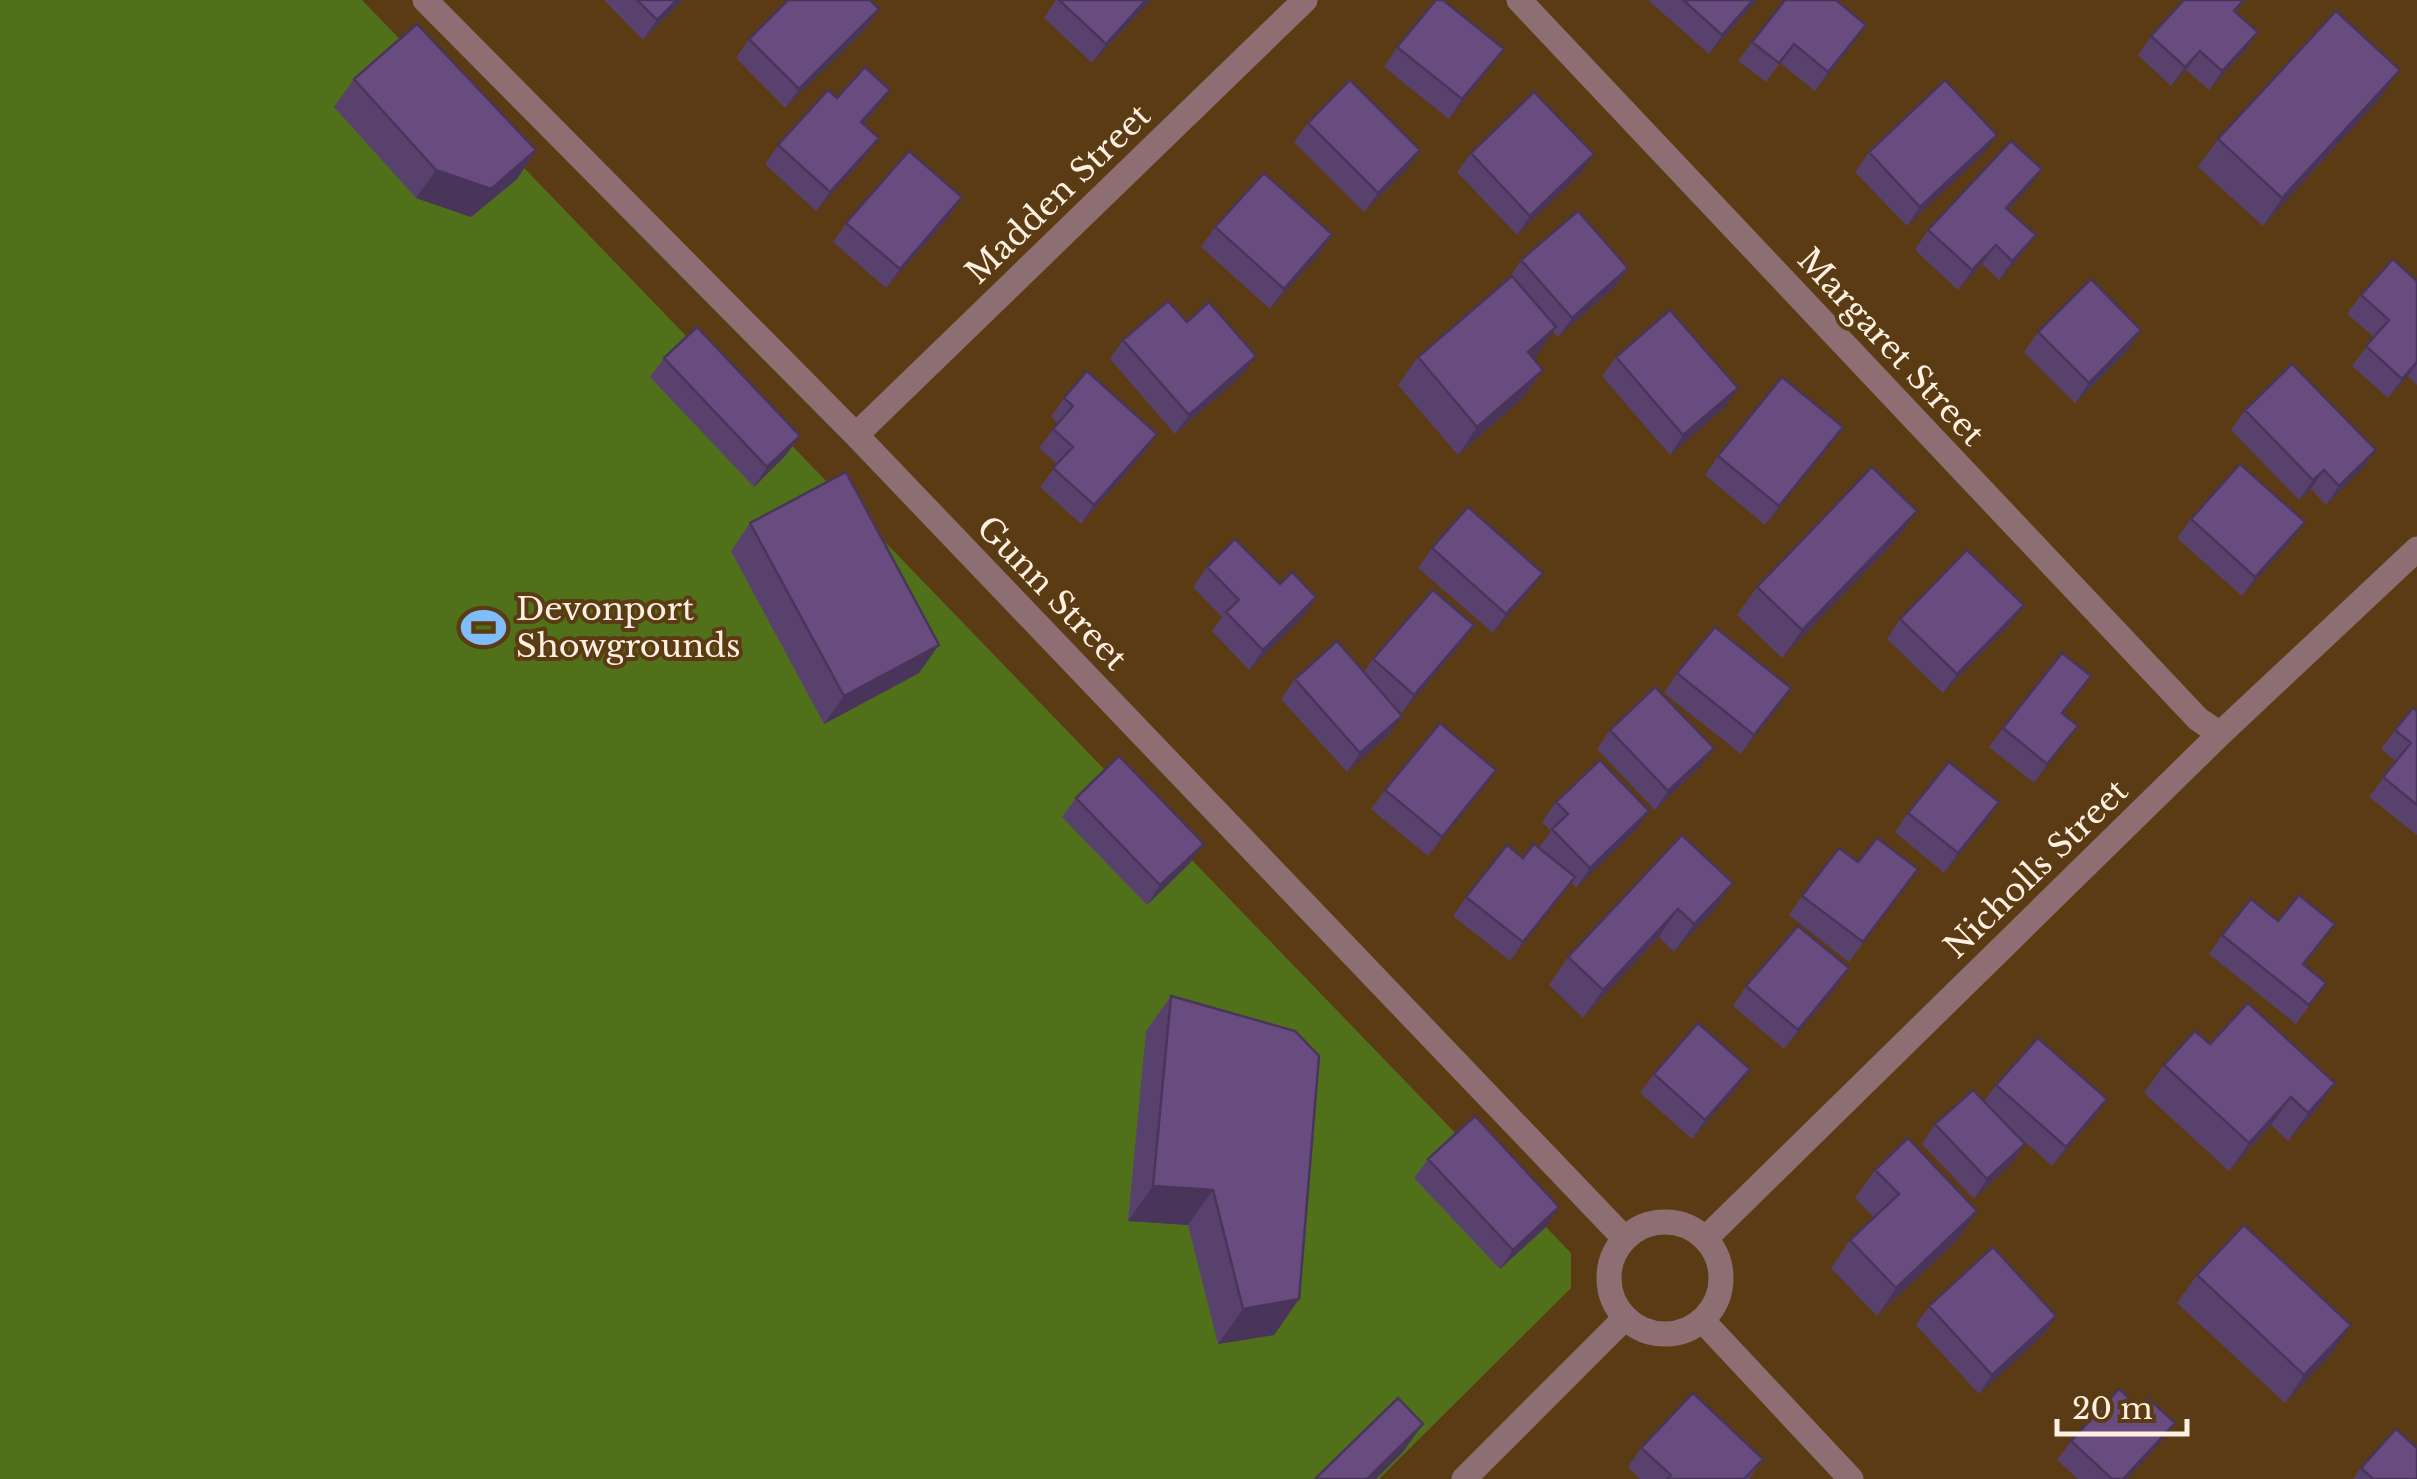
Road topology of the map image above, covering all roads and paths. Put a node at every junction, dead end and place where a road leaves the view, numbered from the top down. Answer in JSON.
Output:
{"nodes":[{"id":1,"x":425,"y":0,"type":"edge"},
{"id":2,"x":1305,"y":0,"type":"edge"},
{"id":3,"x":1519,"y":0,"type":"edge"},
{"id":4,"x":856,"y":435,"type":"junction"},
{"id":5,"x":2417,"y":550,"type":"edge"},
{"id":6,"x":2220,"y":734,"type":"junction"},
{"id":7,"x":1625,"y":1239,"type":"junction"},
{"id":8,"x":1705,"y":1239,"type":"junction"},
{"id":9,"x":1624,"y":1318,"type":"junction"},
{"id":10,"x":1702,"y":1320,"type":"junction"},
{"id":11,"x":1464,"y":1479,"type":"edge"},
{"id":12,"x":1850,"y":1479,"type":"edge"}],
"edges":[{"from":1,"to":4,"type":"street","name":"Gunn Street"},
{"from":2,"to":4,"type":"street","name":"Madden Street"},
{"from":3,"to":6,"type":"street","name":"Margaret Street"},
{"from":4,"to":7,"type":"street","name":"Gunn Street"},
{"from":5,"to":6,"type":"street","name":"Nicholls Street"},
{"from":6,"to":8,"type":"street","name":"Nicholls Street"},
{"from":7,"to":8,"type":"street"},
{"from":7,"to":9,"type":"street"},
{"from":8,"to":10,"type":"street"},
{"from":9,"to":10,"type":"street"},
{"from":9,"to":11,"type":"street"},
{"from":10,"to":12,"type":"street"}]}
